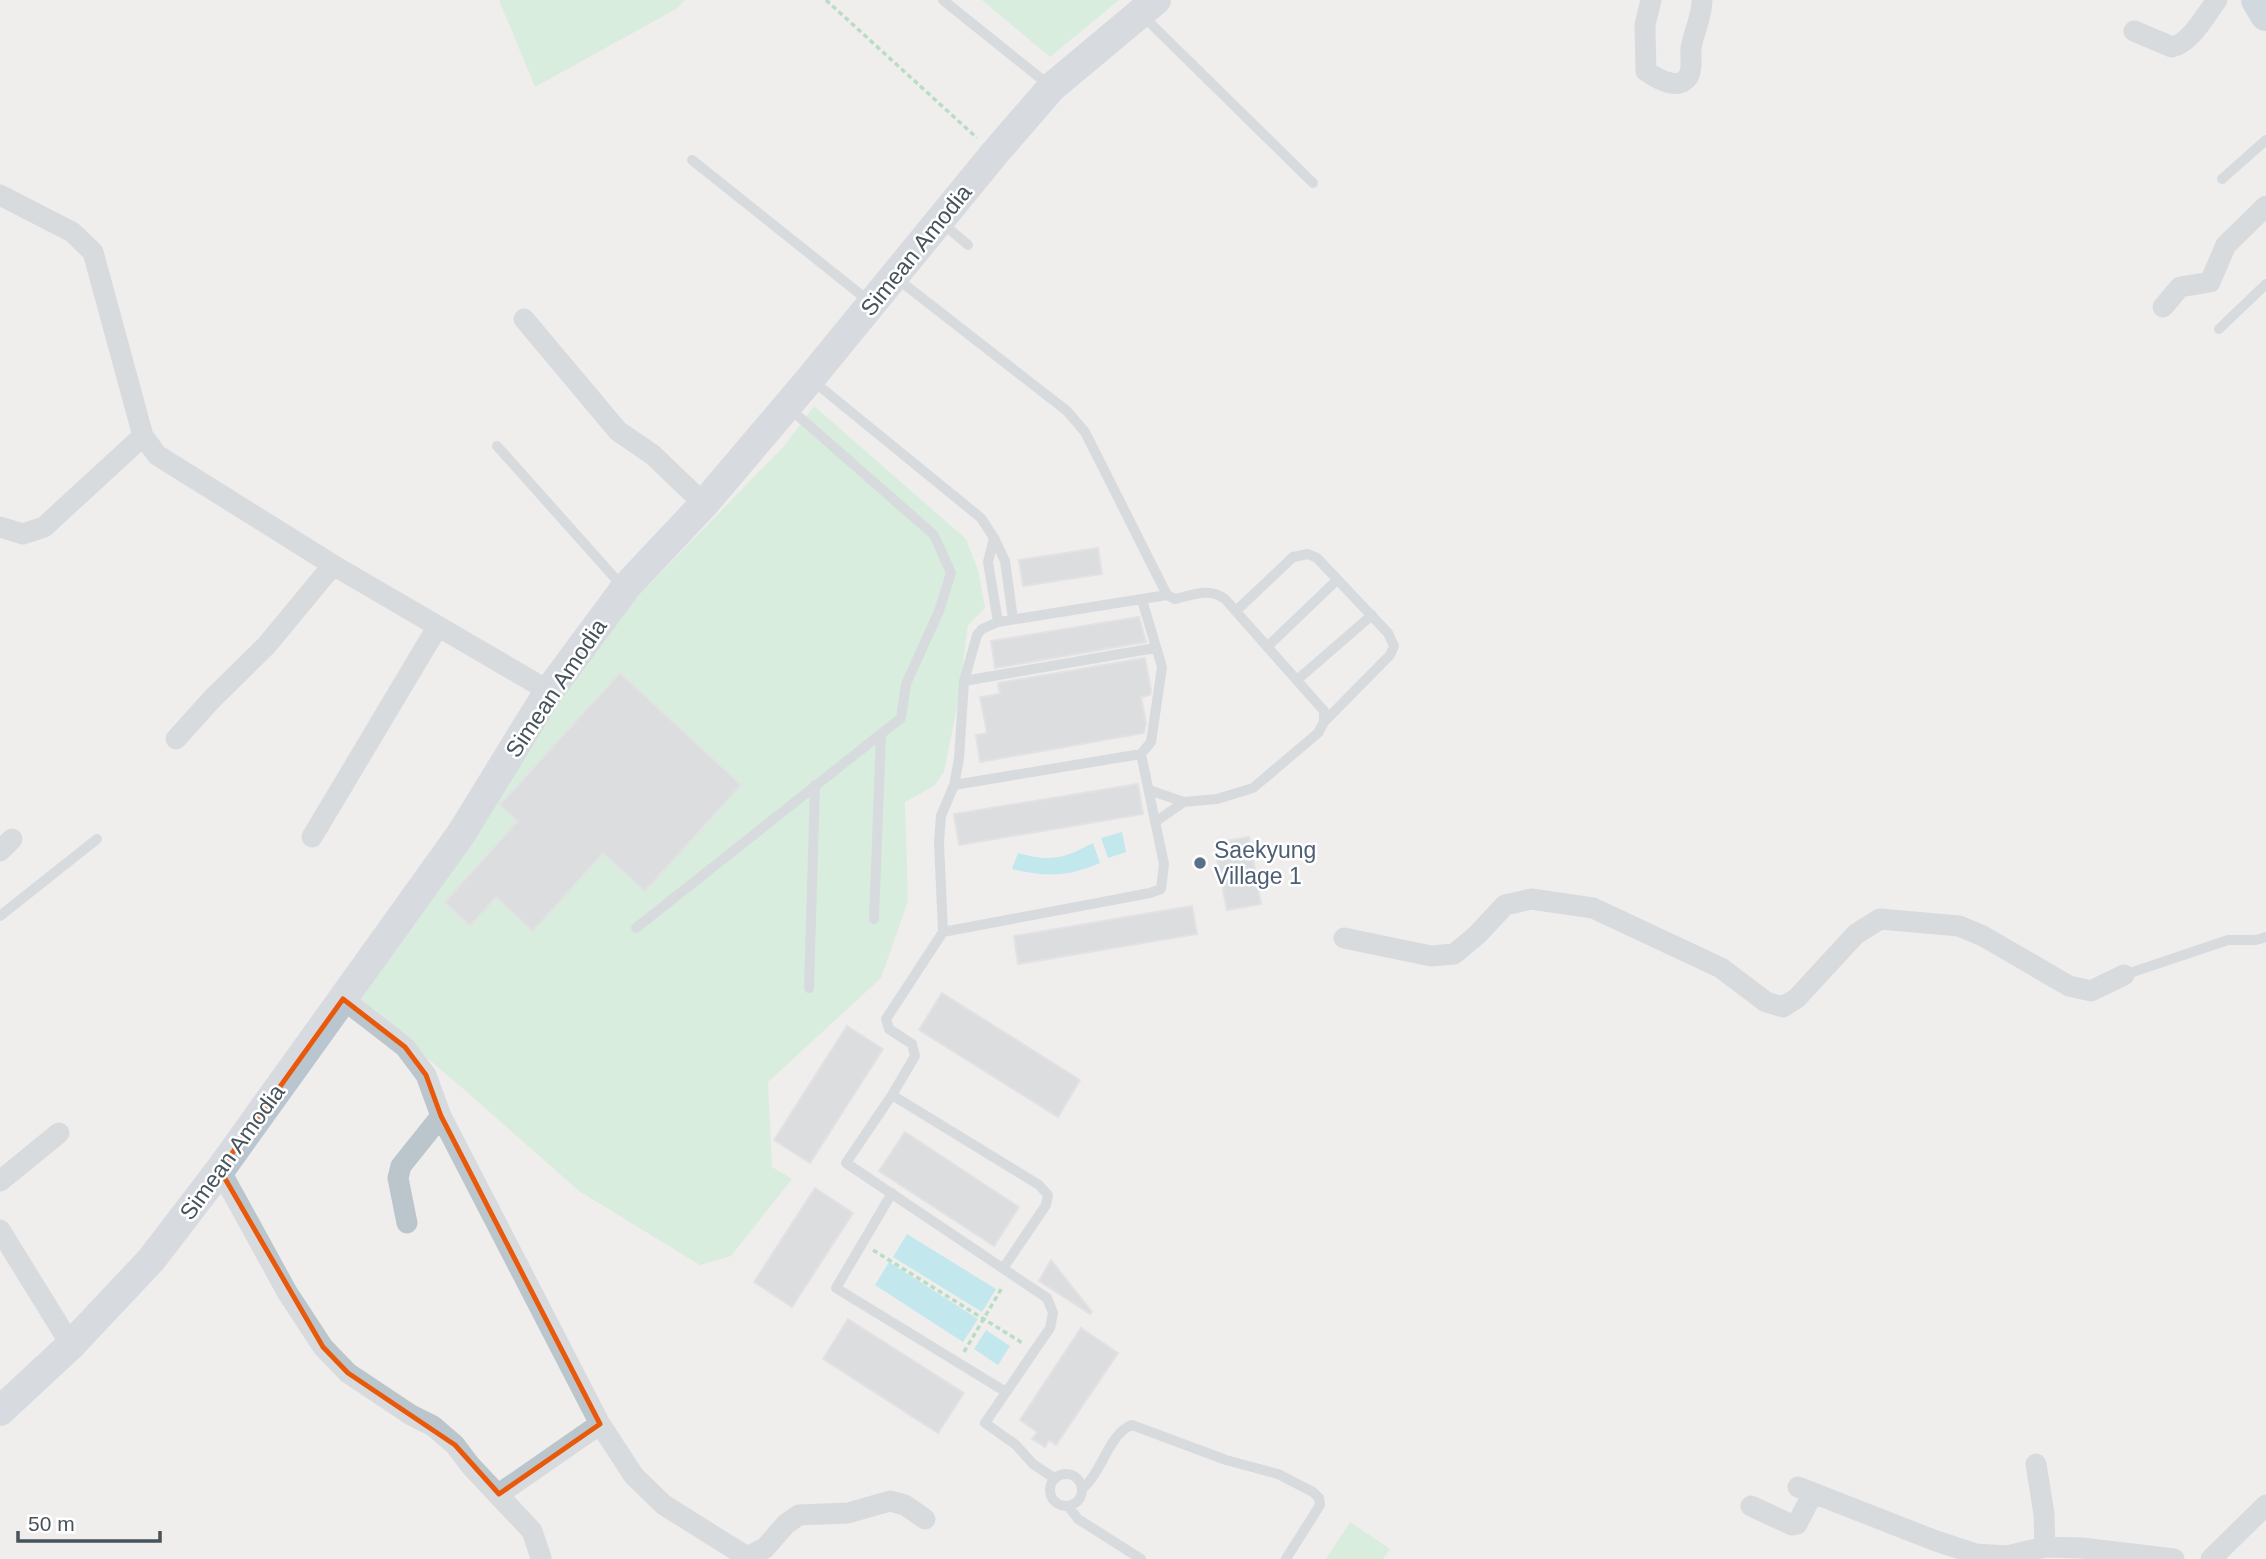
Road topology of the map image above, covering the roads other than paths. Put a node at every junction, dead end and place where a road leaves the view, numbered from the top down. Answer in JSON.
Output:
{"nodes":[{"id":1,"x":943,"y":0,"type":"edge"},
{"id":2,"x":1651,"y":0,"type":"edge"},
{"id":3,"x":1702,"y":0,"type":"edge"},
{"id":4,"x":2217,"y":0,"type":"edge"},
{"id":5,"x":2257,"y":0,"type":"edge"},
{"id":6,"x":1147,"y":6,"type":"edge"},
{"id":7,"x":2266,"y":15,"type":"edge"},
{"id":8,"x":2134,"y":31,"type":"dead end"},
{"id":9,"x":1052,"y":87,"type":"junction"},
{"id":10,"x":2266,"y":139,"type":"edge"},
{"id":11,"x":692,"y":160,"type":"dead end"},
{"id":12,"x":2222,"y":179,"type":"dead end"},
{"id":13,"x":1313,"y":183,"type":"dead end"},
{"id":14,"x":0,"y":195,"type":"edge"},
{"id":15,"x":2266,"y":206,"type":"edge"},
{"id":16,"x":940,"y":221,"type":"junction"},
{"id":17,"x":968,"y":245,"type":"dead end"},
{"id":18,"x":895,"y":276,"type":"junction"},
{"id":19,"x":2266,"y":284,"type":"edge"},
{"id":20,"x":873,"y":304,"type":"junction"},
{"id":21,"x":2163,"y":307,"type":"dead end"},
{"id":22,"x":524,"y":319,"type":"dead end"},
{"id":23,"x":2219,"y":329,"type":"dead end"},
{"id":24,"x":810,"y":379,"type":"junction"},
{"id":25,"x":787,"y":407,"type":"junction"},
{"id":26,"x":143,"y":436,"type":"junction"},
{"id":27,"x":497,"y":446,"type":"dead end"},
{"id":28,"x":704,"y":504,"type":"junction"},
{"id":29,"x":0,"y":527,"type":"edge"},
{"id":30,"x":994,"y":538,"type":"junction"},
{"id":31,"x":333,"y":565,"type":"junction"},
{"id":32,"x":1337,"y":580,"type":"junction"},
{"id":33,"x":626,"y":587,"type":"junction"},
{"id":34,"x":1167,"y":595,"type":"junction"},
{"id":35,"x":1142,"y":600,"type":"junction"},
{"id":36,"x":1236,"y":611,"type":"junction"},
{"id":37,"x":1372,"y":615,"type":"junction"},
{"id":38,"x":1013,"y":619,"type":"junction"},
{"id":39,"x":998,"y":622,"type":"junction"},
{"id":40,"x":438,"y":626,"type":"junction"},
{"id":41,"x":1267,"y":646,"type":"junction"},
{"id":42,"x":1155,"y":648,"type":"junction"},
{"id":43,"x":1297,"y":680,"type":"junction"},
{"id":44,"x":964,"y":681,"type":"junction"},
{"id":45,"x":550,"y":691,"type":"junction"},
{"id":46,"x":1324,"y":722,"type":"junction"},
{"id":47,"x":881,"y":734,"type":"junction"},
{"id":48,"x":176,"y":739,"type":"dead end"},
{"id":49,"x":1141,"y":754,"type":"junction"},
{"id":50,"x":816,"y":785,"type":"junction"},
{"id":51,"x":954,"y":785,"type":"junction"},
{"id":52,"x":1149,"y":790,"type":"junction"},
{"id":53,"x":1184,"y":802,"type":"junction"},
{"id":54,"x":1155,"y":822,"type":"junction"},
{"id":55,"x":312,"y":837,"type":"dead end"},
{"id":56,"x":97,"y":839,"type":"dead end"},
{"id":57,"x":0,"y":916,"type":"edge"},
{"id":58,"x":874,"y":919,"type":"dead end"},
{"id":59,"x":636,"y":928,"type":"dead end"},
{"id":60,"x":943,"y":932,"type":"junction"},
{"id":61,"x":2266,"y":937,"type":"edge"},
{"id":62,"x":1344,"y":939,"type":"dead end"},
{"id":63,"x":2124,"y":975,"type":"joint"},
{"id":64,"x":809,"y":988,"type":"dead end"},
{"id":65,"x":343,"y":999,"type":"junction"},
{"id":66,"x":892,"y":1095,"type":"junction"},
{"id":67,"x":441,"y":1116,"type":"junction"},
{"id":68,"x":59,"y":1133,"type":"dead end"},
{"id":69,"x":220,"y":1170,"type":"junction"},
{"id":70,"x":0,"y":1181,"type":"edge"},
{"id":71,"x":892,"y":1193,"type":"junction"},
{"id":72,"x":407,"y":1223,"type":"dead end"},
{"id":73,"x":0,"y":1230,"type":"edge"},
{"id":74,"x":1008,"y":1270,"type":"junction"},
{"id":75,"x":71,"y":1345,"type":"junction"},
{"id":76,"x":1006,"y":1392,"type":"junction"},
{"id":77,"x":0,"y":1411,"type":"edge"},
{"id":78,"x":600,"y":1424,"type":"junction"},
{"id":79,"x":2036,"y":1464,"type":"dead end"},
{"id":80,"x":1054,"y":1478,"type":"junction"},
{"id":81,"x":1082,"y":1489,"type":"junction"},
{"id":82,"x":499,"y":1494,"type":"junction"},
{"id":83,"x":2266,"y":1505,"type":"edge"},
{"id":84,"x":1068,"y":1506,"type":"junction"},
{"id":85,"x":1751,"y":1506,"type":"dead end"},
{"id":86,"x":925,"y":1519,"type":"dead end"},
{"id":87,"x":2045,"y":1547,"type":"junction"},
{"id":88,"x":541,"y":1558,"type":"edge"},
{"id":89,"x":1141,"y":1559,"type":"edge"},
{"id":90,"x":1286,"y":1559,"type":"edge"},
{"id":91,"x":2174,"y":1559,"type":"edge"},
{"id":92,"x":2211,"y":1559,"type":"edge"}],
"edges":[{"from":1,"to":9,"type":"lane"},
{"from":2,"to":3,"type":"street"},
{"from":4,"to":8,"type":"street"},
{"from":5,"to":7,"type":"main road"},
{"from":6,"to":9,"type":"street","name":"Simean Amodia"},
{"from":6,"to":13,"type":"lane"},
{"from":9,"to":16,"type":"street","name":"Simean Amodia"},
{"from":10,"to":12,"type":"lane"},
{"from":11,"to":20,"type":"lane"},
{"from":14,"to":26,"type":"street"},
{"from":15,"to":21,"type":"street"},
{"from":16,"to":17,"type":"lane"},
{"from":16,"to":18,"type":"street","name":"Simean Amodia"},
{"from":18,"to":20,"type":"street","name":"Simean Amodia"},
{"from":18,"to":34,"type":"lane"},
{"from":19,"to":23,"type":"lane"},
{"from":20,"to":24,"type":"street","name":"Simean Amodia"},
{"from":22,"to":28,"type":"street"},
{"from":24,"to":25,"type":"street","name":"Simean Amodia"},
{"from":24,"to":30,"type":"lane"},
{"from":25,"to":28,"type":"street","name":"Simean Amodia"},
{"from":25,"to":47,"type":"lane"},
{"from":26,"to":29,"type":"street"},
{"from":26,"to":31,"type":"street"},
{"from":27,"to":33,"type":"lane"},
{"from":28,"to":33,"type":"street","name":"Simean Amodia"},
{"from":30,"to":38,"type":"lane"},
{"from":30,"to":39,"type":"lane"},
{"from":31,"to":40,"type":"street"},
{"from":31,"to":48,"type":"street"},
{"from":32,"to":36,"type":"lane"},
{"from":32,"to":37,"type":"lane"},
{"from":32,"to":41,"type":"lane"},
{"from":33,"to":45,"type":"street","name":"Simean Amodia"},
{"from":34,"to":35,"type":"lane"},
{"from":34,"to":36,"type":"lane"},
{"from":35,"to":38,"type":"lane"},
{"from":35,"to":42,"type":"lane"},
{"from":36,"to":41,"type":"lane"},
{"from":37,"to":43,"type":"lane"},
{"from":37,"to":46,"type":"lane"},
{"from":38,"to":39,"type":"lane"},
{"from":39,"to":44,"type":"lane"},
{"from":40,"to":45,"type":"street"},
{"from":40,"to":55,"type":"street"},
{"from":41,"to":43,"type":"lane"},
{"from":42,"to":44,"type":"lane"},
{"from":42,"to":49,"type":"lane"},
{"from":43,"to":46,"type":"lane"},
{"from":44,"to":51,"type":"lane"},
{"from":45,"to":65,"type":"street","name":"Simean Amodia"},
{"from":46,"to":53,"type":"lane"},
{"from":47,"to":50,"type":"lane"},
{"from":47,"to":58,"type":"lane"},
{"from":49,"to":51,"type":"lane"},
{"from":49,"to":52,"type":"lane"},
{"from":50,"to":59,"type":"lane"},
{"from":50,"to":64,"type":"lane"},
{"from":51,"to":60,"type":"lane"},
{"from":52,"to":53,"type":"lane"},
{"from":52,"to":54,"type":"lane"},
{"from":53,"to":54,"type":"lane"},
{"from":54,"to":60,"type":"lane"},
{"from":56,"to":57,"type":"lane"},
{"from":60,"to":66,"type":"lane"},
{"from":61,"to":63,"type":"lane"},
{"from":62,"to":63,"type":"street"},
{"from":65,"to":67,"type":"street"},
{"from":65,"to":69,"type":"street","name":"Simean Amodia"},
{"from":66,"to":71,"type":"lane"},
{"from":66,"to":74,"type":"lane"},
{"from":67,"to":72,"type":"street"},
{"from":67,"to":78,"type":"street"},
{"from":68,"to":70,"type":"street"},
{"from":69,"to":75,"type":"street","name":"Simean Amodia"},
{"from":69,"to":82,"type":"street"},
{"from":71,"to":74,"type":"lane"},
{"from":71,"to":76,"type":"lane"},
{"from":73,"to":75,"type":"street"},
{"from":74,"to":76,"type":"lane"},
{"from":75,"to":77,"type":"street","name":"Simean Amodia"},
{"from":76,"to":80,"type":"lane"},
{"from":78,"to":82,"type":"street"},
{"from":78,"to":86,"type":"street"},
{"from":79,"to":87,"type":"street"},
{"from":80,"to":81,"type":"lane"},
{"from":80,"to":84,"type":"lane"},
{"from":81,"to":84,"type":"lane"},
{"from":81,"to":90,"type":"lane"},
{"from":82,"to":88,"type":"street"},
{"from":83,"to":92,"type":"street"},
{"from":84,"to":89,"type":"lane"},
{"from":85,"to":87,"type":"street"},
{"from":87,"to":91,"type":"street"}]}
